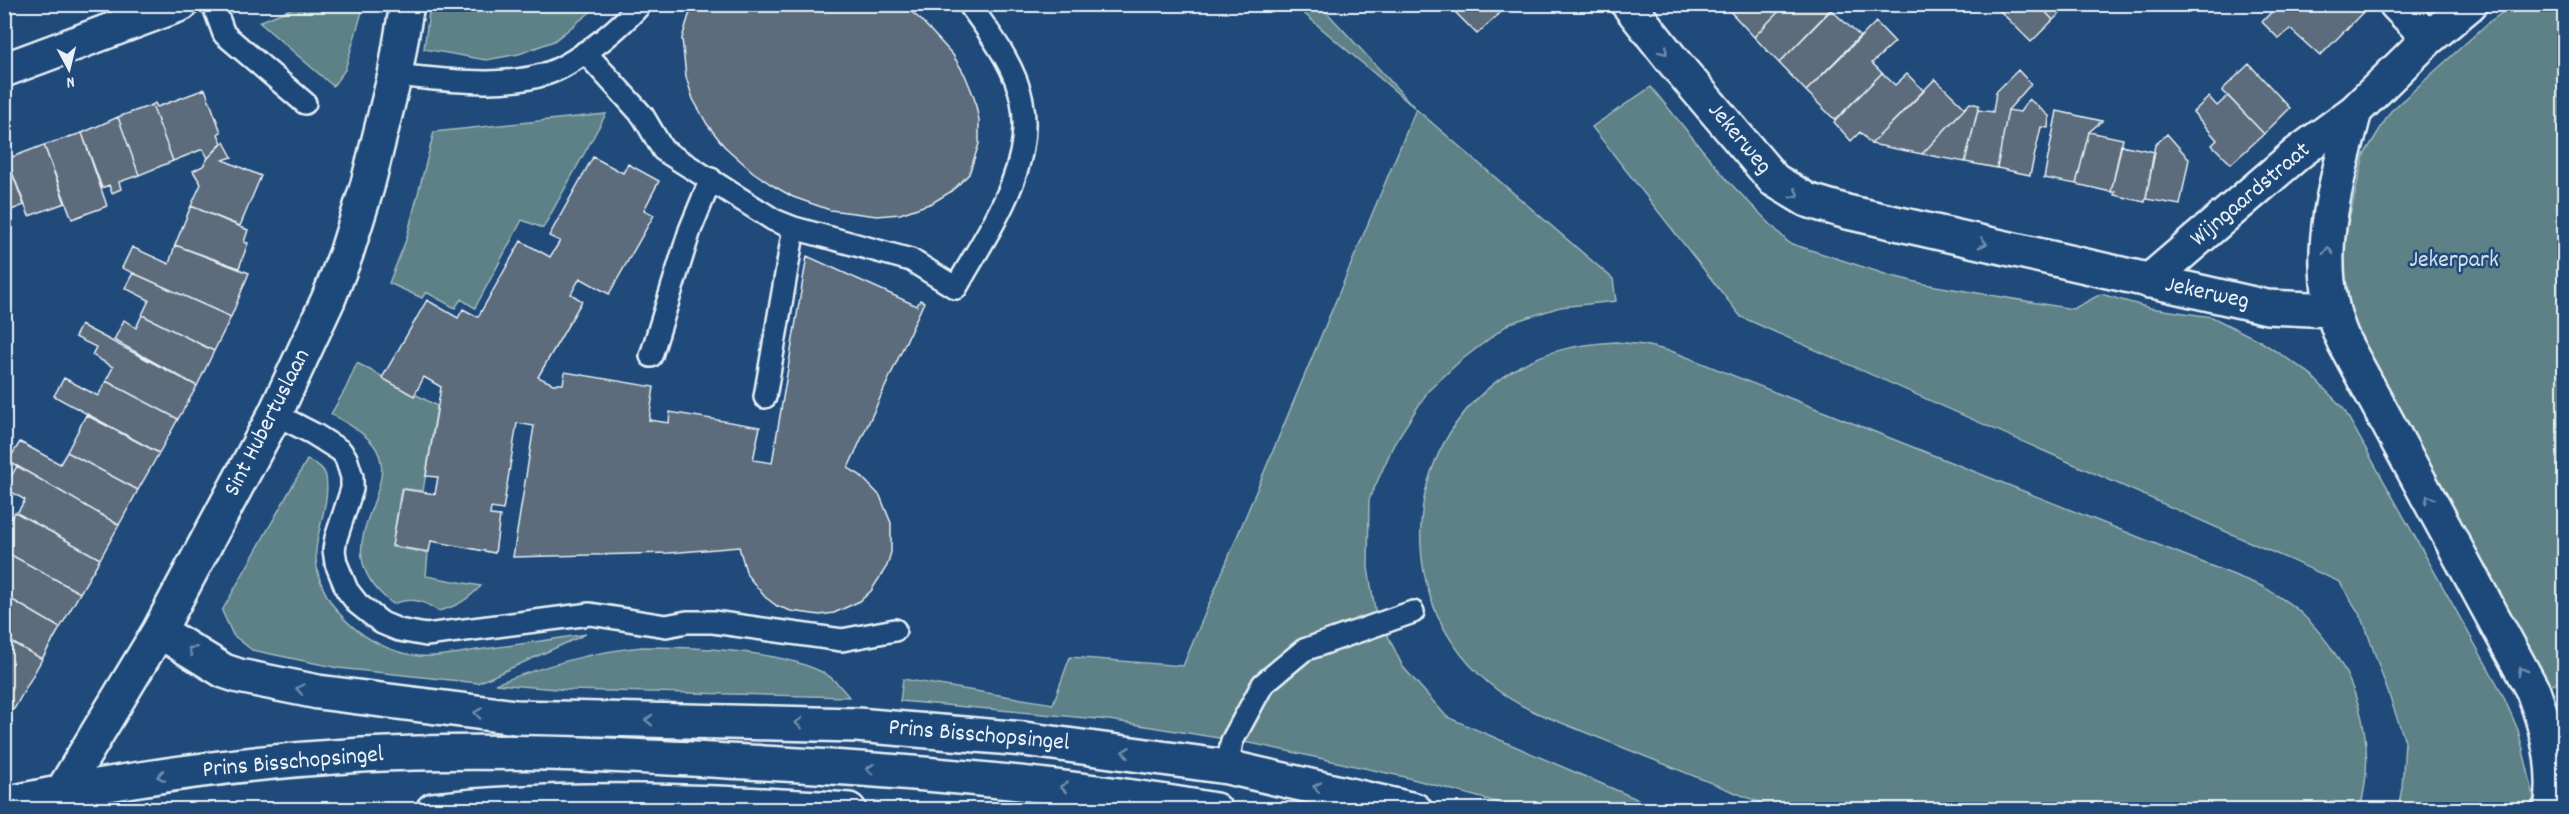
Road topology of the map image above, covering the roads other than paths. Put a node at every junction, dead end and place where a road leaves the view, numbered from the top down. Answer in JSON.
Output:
{"nodes":[{"id":1,"x":181,"y":4,"type":"edge"},
{"id":2,"x":213,"y":4,"type":"edge"},
{"id":3,"x":407,"y":4,"type":"edge"},
{"id":4,"x":641,"y":4,"type":"edge"},
{"id":5,"x":969,"y":4,"type":"edge"},
{"id":6,"x":1628,"y":4,"type":"edge"},
{"id":7,"x":2396,"y":4,"type":"edge"},
{"id":8,"x":2467,"y":5,"type":"edge"},
{"id":9,"x":2429,"y":38,"type":"junction"},
{"id":10,"x":585,"y":52,"type":"junction"},
{"id":11,"x":4,"y":70,"type":"edge"},
{"id":12,"x":395,"y":75,"type":"junction"},
{"id":13,"x":305,"y":102,"type":"dead end"},
{"id":14,"x":2355,"y":111,"type":"junction"},
{"id":15,"x":711,"y":179,"type":"junction"},
{"id":16,"x":794,"y":228,"type":"junction"},
{"id":17,"x":2149,"y":281,"type":"junction"},
{"id":18,"x":2331,"y":310,"type":"junction"},
{"id":19,"x":651,"y":356,"type":"dead end"},
{"id":20,"x":765,"y":397,"type":"dead end"},
{"id":21,"x":275,"y":414,"type":"junction"},
{"id":22,"x":1413,"y":612,"type":"dead end"},
{"id":23,"x":895,"y":630,"type":"dead end"},
{"id":24,"x":159,"y":631,"type":"junction"},
{"id":25,"x":536,"y":718,"type":"junction"},
{"id":26,"x":585,"y":754,"type":"junction"},
{"id":27,"x":1227,"y":767,"type":"junction"},
{"id":28,"x":57,"y":801,"type":"edge"},
{"id":29,"x":4,"y":804,"type":"edge"},
{"id":30,"x":440,"y":809,"type":"edge"},
{"id":31,"x":433,"y":810,"type":"edge"},
{"id":32,"x":849,"y":810,"type":"edge"},
{"id":33,"x":1215,"y":810,"type":"edge"},
{"id":34,"x":1415,"y":810,"type":"edge"},
{"id":35,"x":2551,"y":810,"type":"edge"}],
"edges":[{"from":1,"to":11,"type":"street"},
{"from":2,"to":13,"type":"lane"},
{"from":3,"to":12,"type":"street","name":"Sint Hubertuslaan"},
{"from":4,"to":10,"type":"lane"},
{"from":5,"to":16,"type":"lane"},
{"from":6,"to":17,"type":"street","name":"Jekerweg","one_way":true},
{"from":7,"to":9,"type":"street"},
{"from":8,"to":9,"type":"street","name":"Wijngaardstraat"},
{"from":9,"to":14,"type":"street","name":"Wijngaardstraat"},
{"from":10,"to":12,"type":"lane"},
{"from":10,"to":15,"type":"lane"},
{"from":12,"to":21,"type":"street","name":"Sint Hubertuslaan"},
{"from":14,"to":17,"type":"street","name":"Wijngaardstraat"},
{"from":18,"to":14,"type":"street","name":"Wijngaardstraat","one_way":true},
{"from":15,"to":16,"type":"lane"},
{"from":15,"to":19,"type":"lane"},
{"from":16,"to":20,"type":"lane"},
{"from":17,"to":18,"type":"street","name":"Jekerweg"},
{"from":35,"to":18,"type":"street","one_way":true},
{"from":21,"to":23,"type":"lane"},
{"from":21,"to":24,"type":"street","name":"Sint Hubertuslaan"},
{"from":22,"to":27,"type":"lane"},
{"from":25,"to":24,"type":"street","name":"Prins Bisschopsingel","one_way":true},
{"from":24,"to":28,"type":"street","name":"Sint Hubertuslaan"},
{"from":25,"to":26,"type":"street"},
{"from":27,"to":25,"type":"street","name":"Prins Bisschopsingel","one_way":true},
{"from":26,"to":28,"type":"street","name":"Prins Bisschopsingel","one_way":true},
{"from":33,"to":26,"type":"street","name":"Prins Bisschopsingel","one_way":true},
{"from":34,"to":27,"type":"street","name":"Prins Bisschopsingel","one_way":true},
{"from":28,"to":29,"type":"street","name":"Prins Bisschopsingel"},
{"from":30,"to":31,"type":"street"},
{"from":30,"to":32,"type":"street"}]}
